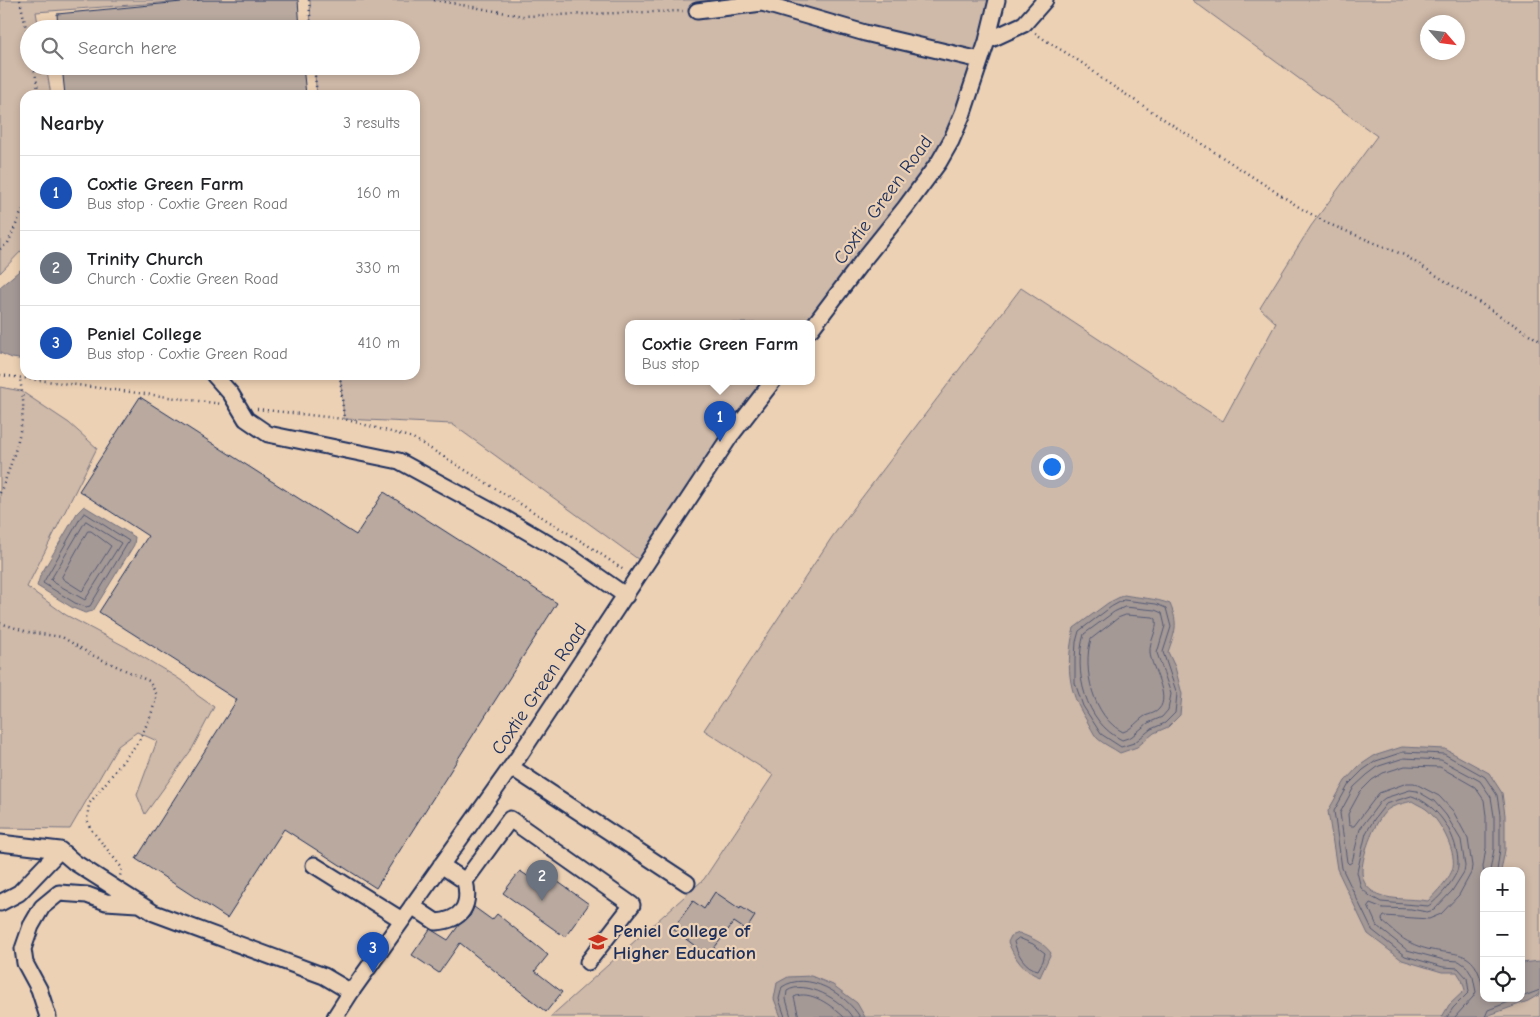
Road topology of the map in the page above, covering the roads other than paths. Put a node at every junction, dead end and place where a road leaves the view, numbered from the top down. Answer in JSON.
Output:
{"nodes":[{"id":1,"x":997,"y":0,"type":"edge"},
{"id":2,"x":1045,"y":0,"type":"edge"},
{"id":3,"x":698,"y":10,"type":"road end"},
{"id":4,"x":987,"y":41,"type":"junction"},
{"id":5,"x":980,"y":60,"type":"junction"},
{"id":6,"x":815,"y":324,"type":"edge"},
{"id":7,"x":218,"y":380,"type":"edge"},
{"id":8,"x":770,"y":385,"type":"edge"},
{"id":9,"x":626,"y":596,"type":"junction"},
{"id":10,"x":511,"y":767,"type":"junction"},
{"id":11,"x":0,"y":843,"type":"edge"},
{"id":12,"x":60,"y":850,"type":"junction"},
{"id":13,"x":441,"y":864,"type":"junction"},
{"id":14,"x":314,"y":865,"type":"dead end"},
{"id":15,"x":465,"y":881,"type":"junction"},
{"id":16,"x":688,"y":883,"type":"dead end"},
{"id":17,"x":0,"y":903,"type":"edge"},
{"id":18,"x":139,"y":904,"type":"junction"},
{"id":19,"x":412,"y":906,"type":"junction"},
{"id":20,"x":402,"y":920,"type":"junction"},
{"id":21,"x":588,"y":962,"type":"dead end"},
{"id":22,"x":351,"y":992,"type":"junction"},
{"id":23,"x":342,"y":1014,"type":"edge"},
{"id":24,"x":48,"y":1017,"type":"edge"}],
"edges":[{"from":1,"to":4,"type":"street","name":"Coxtie Green Road"},
{"from":2,"to":4,"type":"street"},
{"from":3,"to":5,"type":"street"},
{"from":4,"to":5,"type":"street","name":"Coxtie Green Road"},
{"from":5,"to":6,"type":"street","name":"Coxtie Green Road"},
{"from":7,"to":9,"type":"street"},
{"from":8,"to":9,"type":"street","name":"Coxtie Green Road"},
{"from":9,"to":10,"type":"street","name":"Coxtie Green Road"},
{"from":10,"to":13,"type":"street","name":"Coxtie Green Road"},
{"from":10,"to":16,"type":"street"},
{"from":11,"to":12,"type":"street"},
{"from":12,"to":17,"type":"street"},
{"from":12,"to":18,"type":"street"},
{"from":13,"to":15,"type":"street"},
{"from":13,"to":19,"type":"street","name":"Coxtie Green Road"},
{"from":14,"to":20,"type":"street"},
{"from":15,"to":19,"type":"street"},
{"from":15,"to":21,"type":"street"},
{"from":18,"to":22,"type":"street"},
{"from":18,"to":24,"type":"street"},
{"from":19,"to":20,"type":"street","name":"Coxtie Green Road"},
{"from":20,"to":22,"type":"street","name":"Coxtie Green Road"},
{"from":22,"to":23,"type":"street","name":"Coxtie Green Road"}]}
